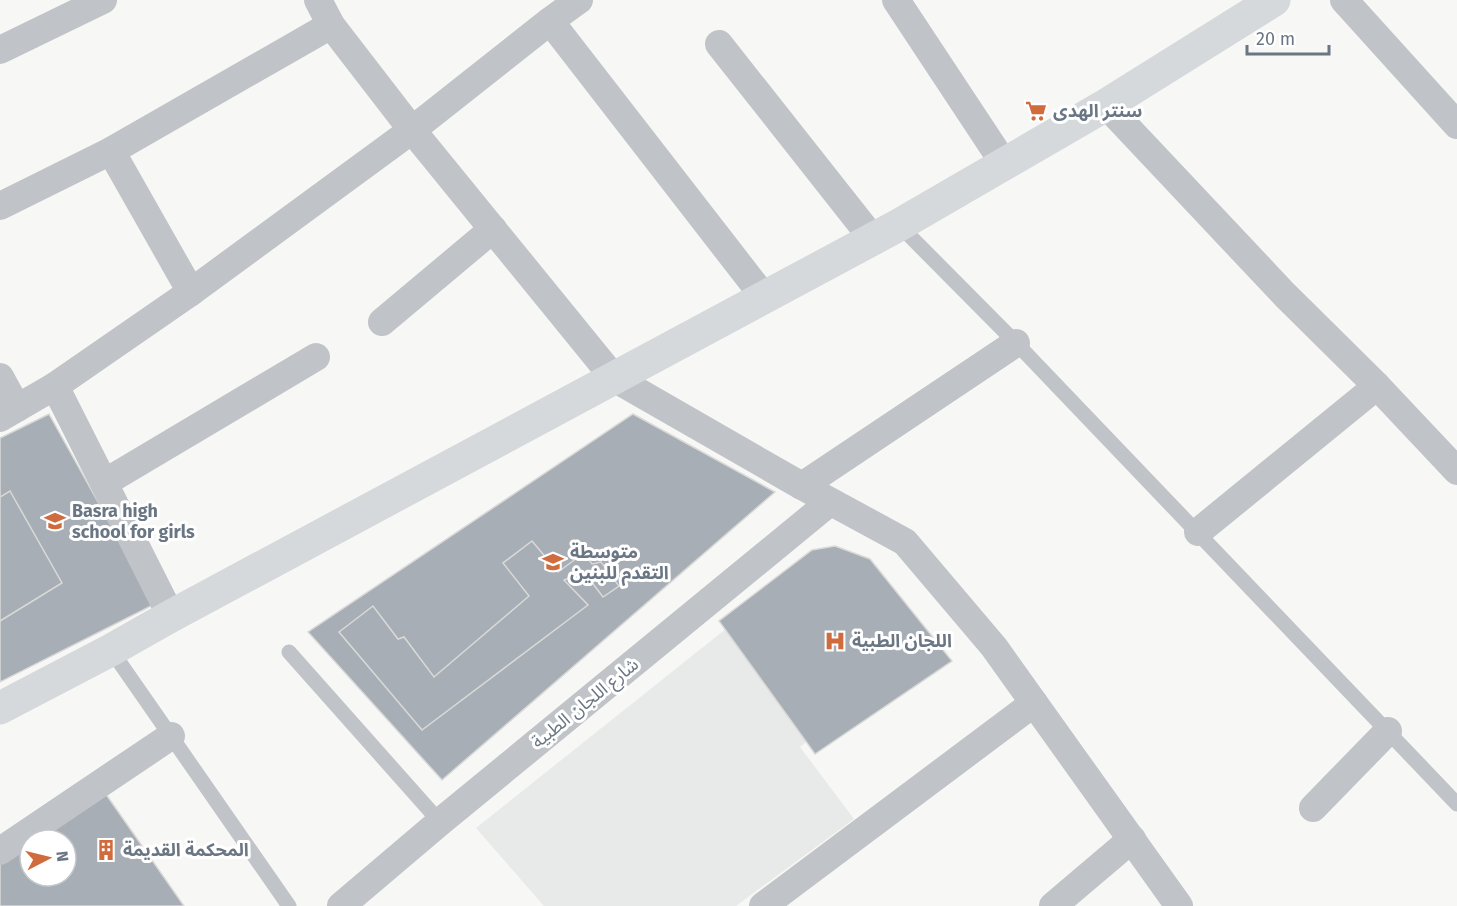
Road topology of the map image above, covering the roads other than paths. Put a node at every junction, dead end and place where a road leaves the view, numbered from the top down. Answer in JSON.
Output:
{"nodes":[{"id":1,"x":103,"y":0,"type":"edge"},
{"id":2,"x":318,"y":0,"type":"edge"},
{"id":3,"x":579,"y":0,"type":"edge"},
{"id":4,"x":896,"y":0,"type":"edge"},
{"id":5,"x":1274,"y":0,"type":"edge"},
{"id":6,"x":1344,"y":0,"type":"edge"},
{"id":7,"x":550,"y":21,"type":"junction"},
{"id":8,"x":331,"y":25,"type":"junction"},
{"id":9,"x":719,"y":44,"type":"dead end"},
{"id":10,"x":0,"y":50,"type":"edge"},
{"id":11,"x":1106,"y":105,"type":"junction"},
{"id":12,"x":1457,"y":125,"type":"edge"},
{"id":13,"x":412,"y":130,"type":"junction"},
{"id":14,"x":111,"y":150,"type":"junction"},
{"id":15,"x":1005,"y":165,"type":"junction"},
{"id":16,"x":0,"y":206,"type":"edge"},
{"id":17,"x":493,"y":229,"type":"junction"},
{"id":18,"x":886,"y":232,"type":"junction"},
{"id":19,"x":191,"y":292,"type":"junction"},
{"id":20,"x":764,"y":297,"type":"junction"},
{"id":21,"x":382,"y":322,"type":"dead end"},
{"id":22,"x":1016,"y":343,"type":"junction"},
{"id":23,"x":316,"y":357,"type":"dead end"},
{"id":24,"x":0,"y":376,"type":"edge"},
{"id":25,"x":614,"y":378,"type":"junction"},
{"id":26,"x":55,"y":386,"type":"junction"},
{"id":27,"x":1377,"y":386,"type":"junction"},
{"id":28,"x":8,"y":413,"type":"edge"},
{"id":29,"x":1457,"y":471,"type":"edge"},
{"id":30,"x":104,"y":483,"type":"junction"},
{"id":31,"x":802,"y":486,"type":"junction"},
{"id":32,"x":830,"y":502,"type":"junction"},
{"id":33,"x":1198,"y":532,"type":"junction"},
{"id":34,"x":171,"y":616,"type":"junction"},
{"id":35,"x":111,"y":650,"type":"junction"},
{"id":36,"x":289,"y":652,"type":"dead end"},
{"id":37,"x":1034,"y":703,"type":"junction"},
{"id":38,"x":0,"y":708,"type":"edge"},
{"id":39,"x":1388,"y":731,"type":"junction"},
{"id":40,"x":171,"y":736,"type":"junction"},
{"id":41,"x":1457,"y":804,"type":"edge"},
{"id":42,"x":1313,"y":808,"type":"dead end"},
{"id":43,"x":440,"y":822,"type":"junction"},
{"id":44,"x":1132,"y":839,"type":"junction"},
{"id":45,"x":0,"y":851,"type":"edge"},
{"id":46,"x":289,"y":906,"type":"edge"},
{"id":47,"x":341,"y":906,"type":"edge"},
{"id":48,"x":763,"y":906,"type":"edge"},
{"id":49,"x":1053,"y":906,"type":"edge"},
{"id":50,"x":1179,"y":906,"type":"edge"}],
"edges":[{"from":1,"to":10,"type":"street"},
{"from":2,"to":8,"type":"street"},
{"from":3,"to":7,"type":"street"},
{"from":4,"to":15,"type":"street"},
{"from":5,"to":11,"type":"street"},
{"from":6,"to":12,"type":"street"},
{"from":7,"to":13,"type":"street"},
{"from":7,"to":20,"type":"street"},
{"from":8,"to":13,"type":"street"},
{"from":8,"to":14,"type":"street"},
{"from":9,"to":18,"type":"street"},
{"from":11,"to":15,"type":"street"},
{"from":11,"to":27,"type":"street"},
{"from":13,"to":17,"type":"street"},
{"from":13,"to":19,"type":"street"},
{"from":14,"to":16,"type":"street"},
{"from":14,"to":19,"type":"street"},
{"from":15,"to":18,"type":"street"},
{"from":17,"to":21,"type":"street"},
{"from":17,"to":25,"type":"street"},
{"from":18,"to":20,"type":"street"},
{"from":18,"to":22,"type":"lane"},
{"from":19,"to":26,"type":"street"},
{"from":20,"to":25,"type":"street"},
{"from":22,"to":31,"type":"street"},
{"from":22,"to":33,"type":"lane"},
{"from":23,"to":30,"type":"street"},
{"from":24,"to":28,"type":"street"},
{"from":25,"to":31,"type":"street"},
{"from":25,"to":34,"type":"street"},
{"from":26,"to":28,"type":"street"},
{"from":26,"to":30,"type":"street"},
{"from":27,"to":29,"type":"street"},
{"from":27,"to":33,"type":"street"},
{"from":30,"to":34,"type":"street"},
{"from":31,"to":32,"type":"street"},
{"from":32,"to":37,"type":"street"},
{"from":32,"to":43,"type":"street","name":"شارع اللجان الطبية"},
{"from":33,"to":39,"type":"lane"},
{"from":34,"to":35,"type":"street"},
{"from":35,"to":38,"type":"street"},
{"from":35,"to":40,"type":"lane"},
{"from":36,"to":43,"type":"lane"},
{"from":37,"to":44,"type":"street"},
{"from":37,"to":48,"type":"street"},
{"from":39,"to":41,"type":"lane"},
{"from":39,"to":42,"type":"street"},
{"from":40,"to":45,"type":"street"},
{"from":40,"to":46,"type":"lane"},
{"from":43,"to":47,"type":"street","name":"شارع اللجان الطبية"},
{"from":44,"to":49,"type":"street"},
{"from":44,"to":50,"type":"street"}]}
